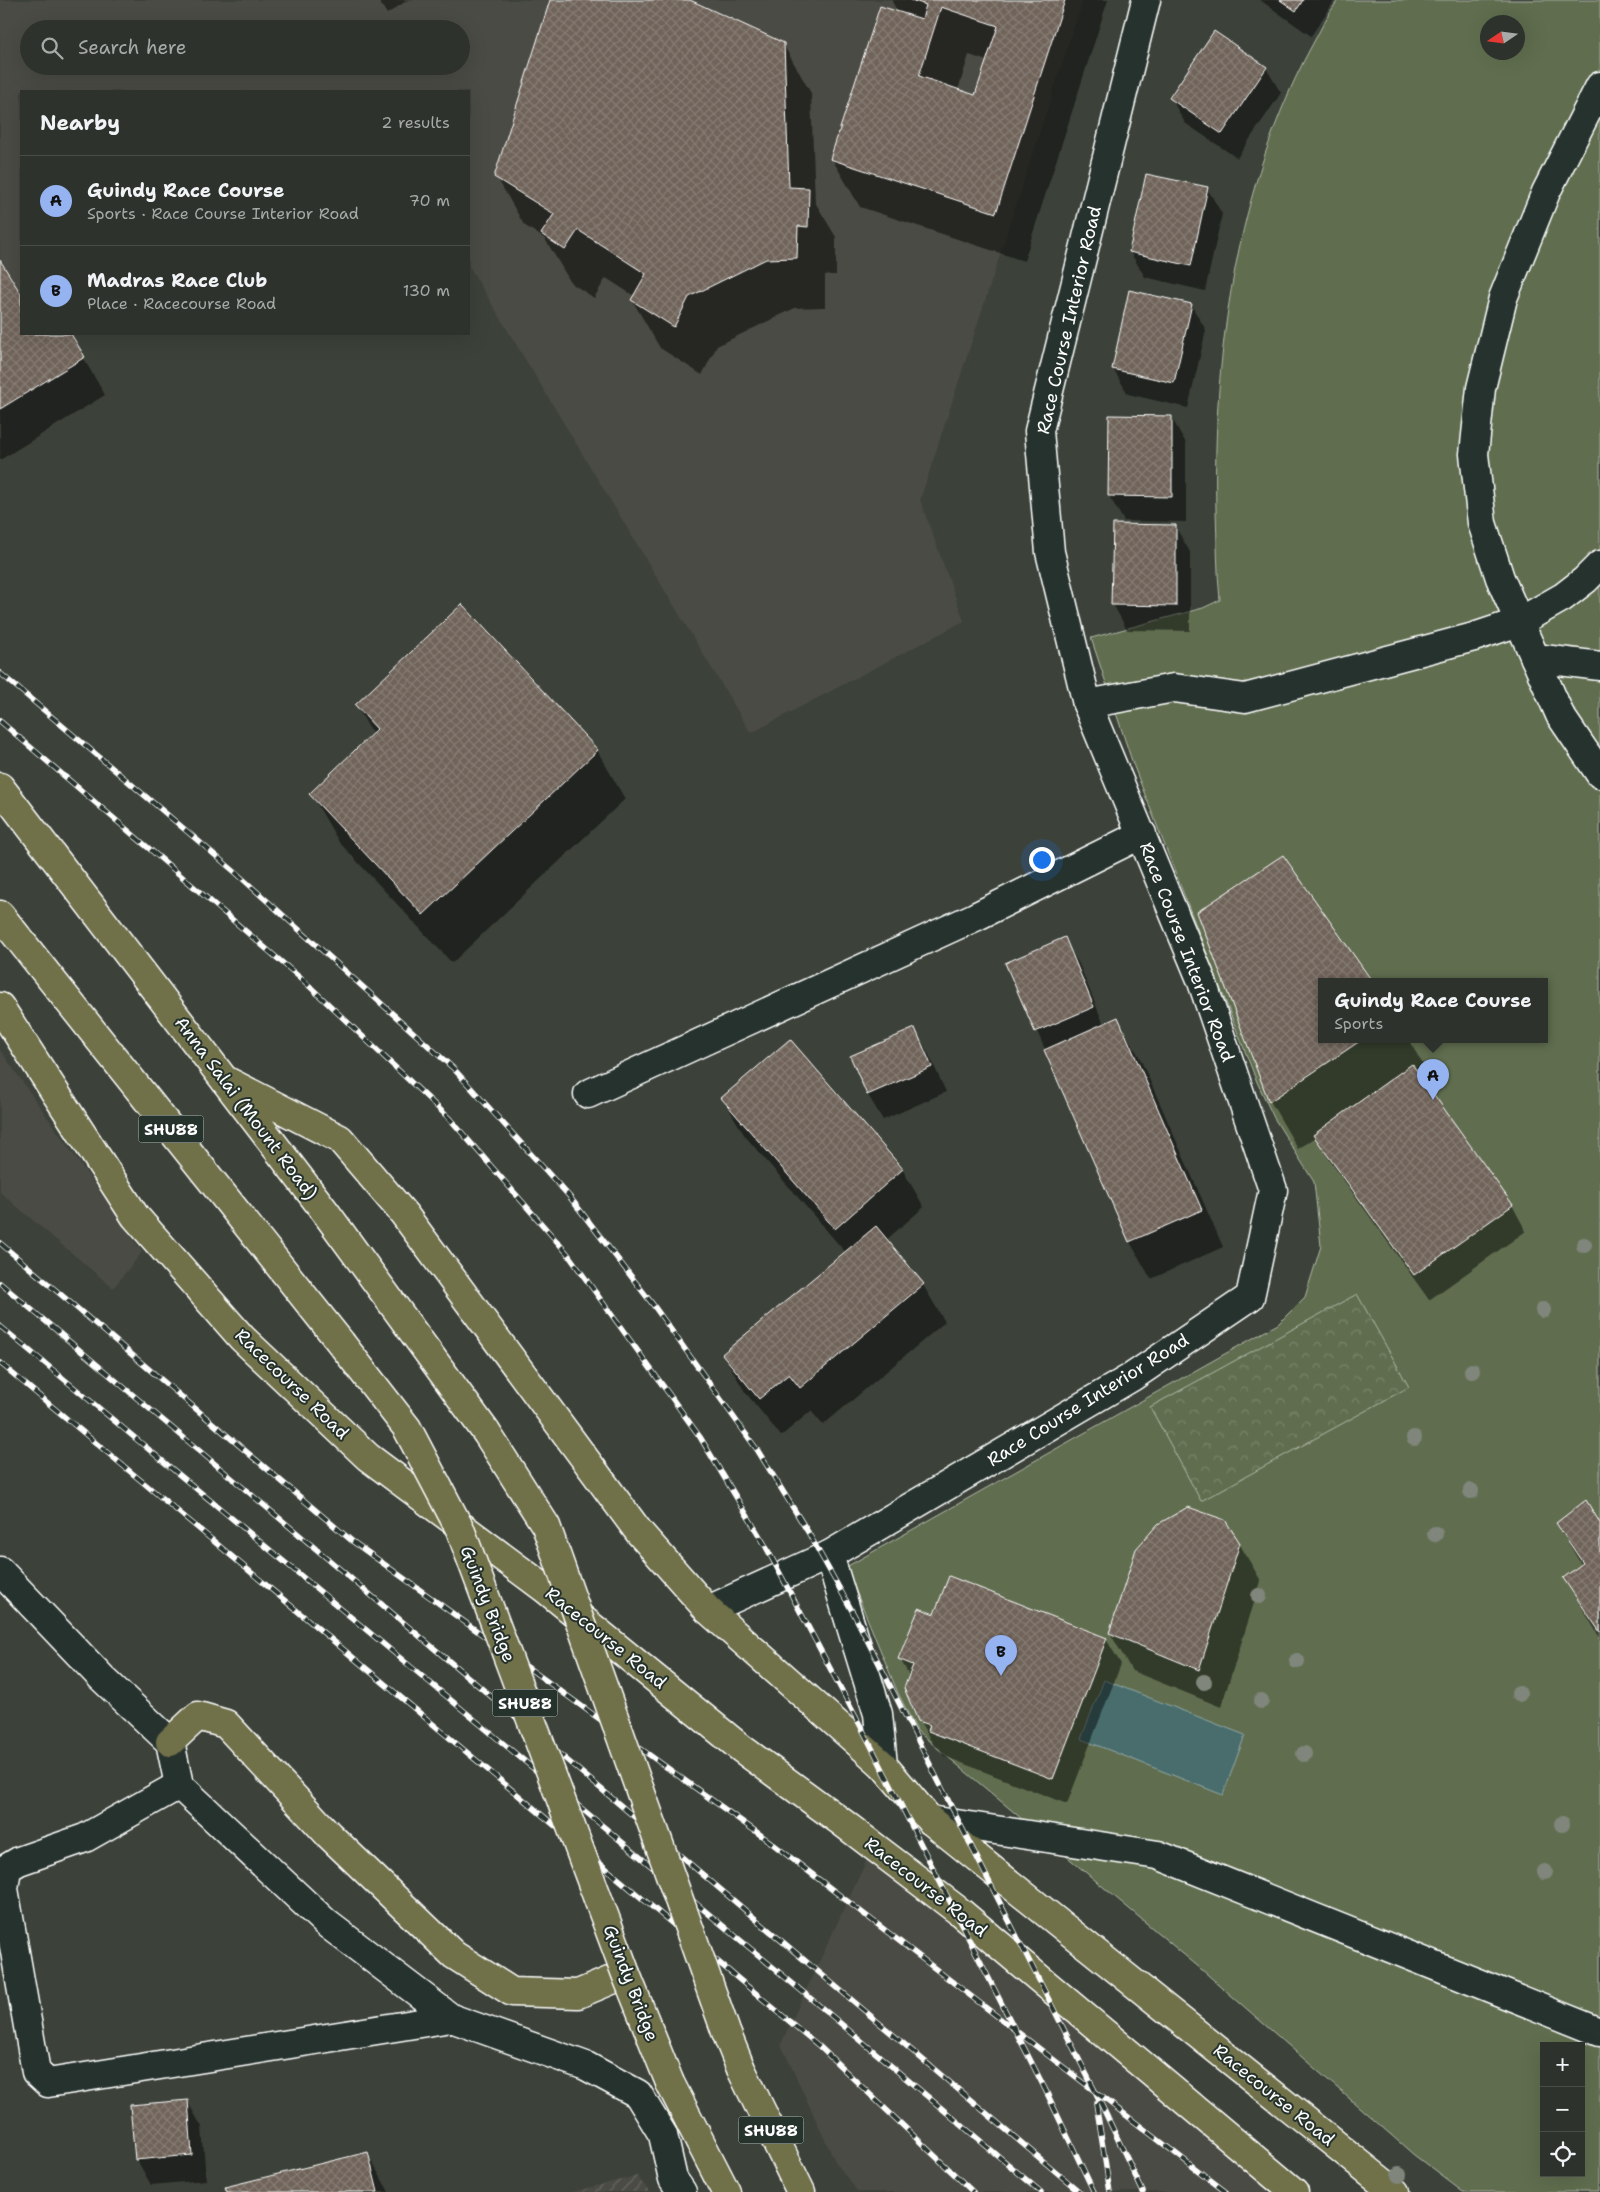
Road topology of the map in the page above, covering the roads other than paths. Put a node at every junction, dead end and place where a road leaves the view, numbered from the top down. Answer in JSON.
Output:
{"nodes":[{"id":1,"x":1146,"y":0,"type":"edge"},
{"id":2,"x":1600,"y":86,"type":"edge"},
{"id":3,"x":1600,"y":565,"type":"edge"},
{"id":4,"x":1519,"y":622,"type":"junction"},
{"id":5,"x":1535,"y":658,"type":"junction"},
{"id":6,"x":1600,"y":666,"type":"edge"},
{"id":7,"x":1087,"y":704,"type":"junction"},
{"id":8,"x":1600,"y":774,"type":"edge"},
{"id":9,"x":0,"y":787,"type":"edge"},
{"id":10,"x":1142,"y":834,"type":"junction"},
{"id":11,"x":0,"y":915,"type":"edge"},
{"id":12,"x":0,"y":1006,"type":"edge"},
{"id":13,"x":224,"y":1080,"type":"junction"},
{"id":14,"x":588,"y":1094,"type":"dead end"},
{"id":15,"x":829,"y":1555,"type":"junction"},
{"id":16,"x":0,"y":1571,"type":"edge"},
{"id":17,"x":708,"y":1610,"type":"junction"},
{"id":18,"x":170,"y":1742,"type":"junction"},
{"id":19,"x":883,"y":1765,"type":"junction"},
{"id":20,"x":179,"y":1785,"type":"junction"},
{"id":21,"x":930,"y":1820,"type":"junction"},
{"id":22,"x":626,"y":1974,"type":"junction"},
{"id":23,"x":450,"y":2018,"type":"junction"},
{"id":24,"x":1600,"y":2032,"type":"edge"},
{"id":25,"x":682,"y":2192,"type":"edge"},
{"id":26,"x":726,"y":2192,"type":"edge"},
{"id":27,"x":800,"y":2192,"type":"edge"},
{"id":28,"x":1294,"y":2192,"type":"edge"},
{"id":29,"x":1395,"y":2192,"type":"edge"}],
"edges":[{"from":1,"to":7,"type":"street","name":"Race Course Interior Road"},
{"from":2,"to":4,"type":"street"},
{"from":3,"to":4,"type":"street"},
{"from":4,"to":5,"type":"street"},
{"from":4,"to":7,"type":"street"},
{"from":5,"to":6,"type":"street"},
{"from":5,"to":8,"type":"street"},
{"from":7,"to":10,"type":"street","name":"Race Course Interior Road"},
{"from":9,"to":13,"type":"main road","name":"Anna Salai (Mount Road)","number":"SHU88"},
{"from":10,"to":14,"type":"street"},
{"from":10,"to":15,"type":"street","name":"Race Course Interior Road"},
{"from":11,"to":22,"type":"main road","name":"Guindy Bridge","number":"SHU88","bridge":true},
{"from":12,"to":28,"type":"main road","name":"Racecourse Road"},
{"from":13,"to":17,"type":"main road","name":"Racecourse Road"},
{"from":13,"to":27,"type":"main road","name":"Anna Salai (Mount Road)","number":"SHU88","bridge":true},
{"from":15,"to":17,"type":"street","name":"Race Course Interior Road"},
{"from":15,"to":19,"type":"street"},
{"from":16,"to":18,"type":"street"},
{"from":17,"to":19,"type":"main road","name":"Racecourse Road"},
{"from":18,"to":20,"type":"street"},
{"from":18,"to":22,"type":"main road"},
{"from":19,"to":21,"type":"main road","name":"Racecourse Road"},
{"from":20,"to":23,"type":"street"},
{"from":20,"to":23,"type":"street"},
{"from":21,"to":24,"type":"street"},
{"from":21,"to":29,"type":"main road","name":"Racecourse Road"},
{"from":22,"to":26,"type":"main road","name":"Guindy Bridge","number":"SHU88","bridge":true},
{"from":23,"to":25,"type":"street"}]}
